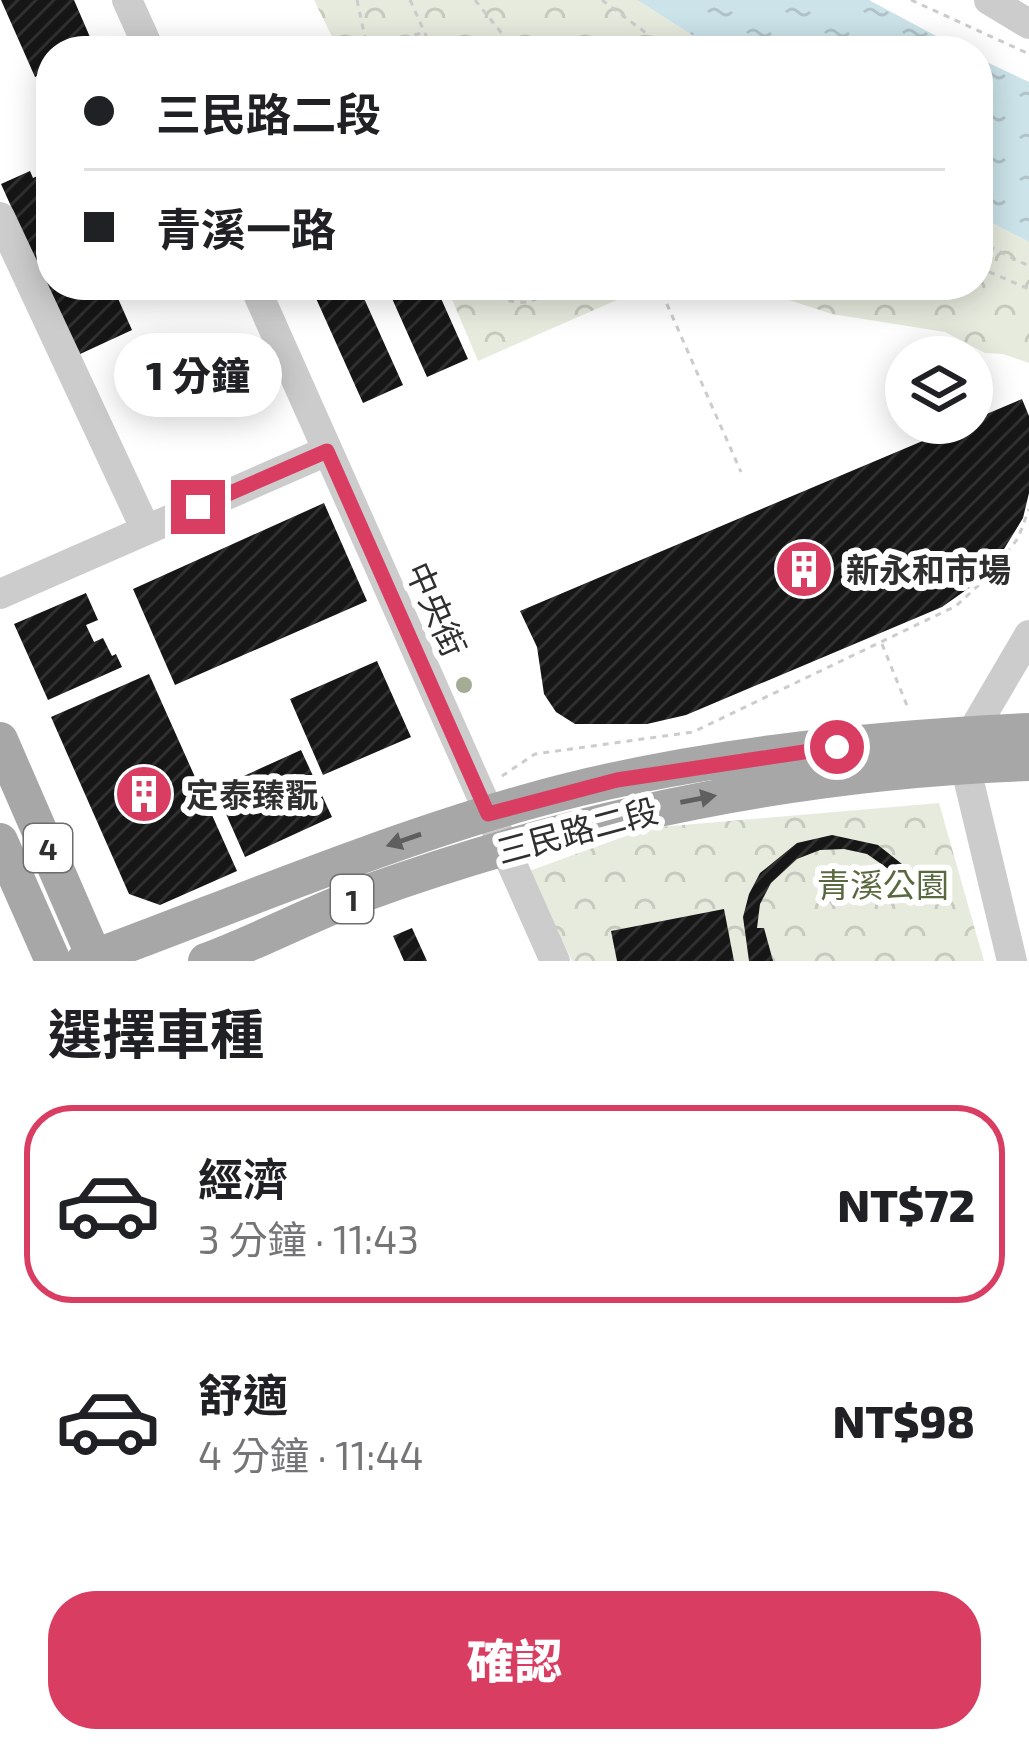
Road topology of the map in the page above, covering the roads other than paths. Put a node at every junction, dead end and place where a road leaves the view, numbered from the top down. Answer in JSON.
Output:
{"nodes":[{"id":1,"x":128,"y":0,"type":"edge"},
{"id":2,"x":989,"y":0,"type":"edge"},
{"id":3,"x":1029,"y":24,"type":"edge"},
{"id":4,"x":144,"y":36,"type":"edge"},
{"id":5,"x":0,"y":218,"type":"edge"},
{"id":6,"x":36,"y":295,"type":"edge"},
{"id":7,"x":38,"y":300,"type":"edge"},
{"id":8,"x":261,"y":300,"type":"edge"},
{"id":9,"x":327,"y":451,"type":"junction"},
{"id":10,"x":146,"y":530,"type":"junction"},
{"id":11,"x":0,"y":594,"type":"edge"},
{"id":12,"x":1029,"y":635,"type":"edge"},
{"id":13,"x":1029,"y":731,"type":"edge"},
{"id":14,"x":0,"y":740,"type":"edge"},
{"id":15,"x":968,"y":750,"type":"junction"},
{"id":16,"x":1029,"y":763,"type":"edge"},
{"id":17,"x":488,"y":814,"type":"junction"},
{"id":18,"x":0,"y":841,"type":"edge"},
{"id":19,"x":503,"y":848,"type":"junction"},
{"id":20,"x":92,"y":959,"type":"edge"},
{"id":21,"x":53,"y":961,"type":"edge"},
{"id":22,"x":206,"y":961,"type":"edge"},
{"id":23,"x":555,"y":961,"type":"edge"},
{"id":24,"x":1012,"y":961,"type":"edge"}],
"edges":[{"from":1,"to":4,"type":"street"},
{"from":2,"to":3,"type":"street"},
{"from":5,"to":6,"type":"street"},
{"from":7,"to":10,"type":"street"},
{"from":8,"to":9,"type":"street","name":"中央街"},
{"from":9,"to":10,"type":"street"},
{"from":9,"to":17,"type":"street","name":"中央街"},
{"from":10,"to":11,"type":"street"},
{"from":12,"to":15,"type":"street"},
{"from":13,"to":15,"type":"main road","number":"1"},
{"from":14,"to":20,"type":"main road","number":"4"},
{"from":15,"to":16,"type":"main road","number":"1"},
{"from":15,"to":17,"type":"main road","name":"三民路二段","number":"1"},
{"from":19,"to":15,"type":"main road","name":"三民路二段","number":"1","one_way":true},
{"from":15,"to":24,"type":"street"},
{"from":17,"to":19,"type":"street","name":"中央街"},
{"from":17,"to":20,"type":"main road","name":"三民路二段","number":"1","one_way":true},
{"from":18,"to":21,"type":"main road","number":"4"},
{"from":19,"to":22,"type":"main road","name":"三民路二段","number":"1"},
{"from":19,"to":23,"type":"street","name":"中央街"}]}
